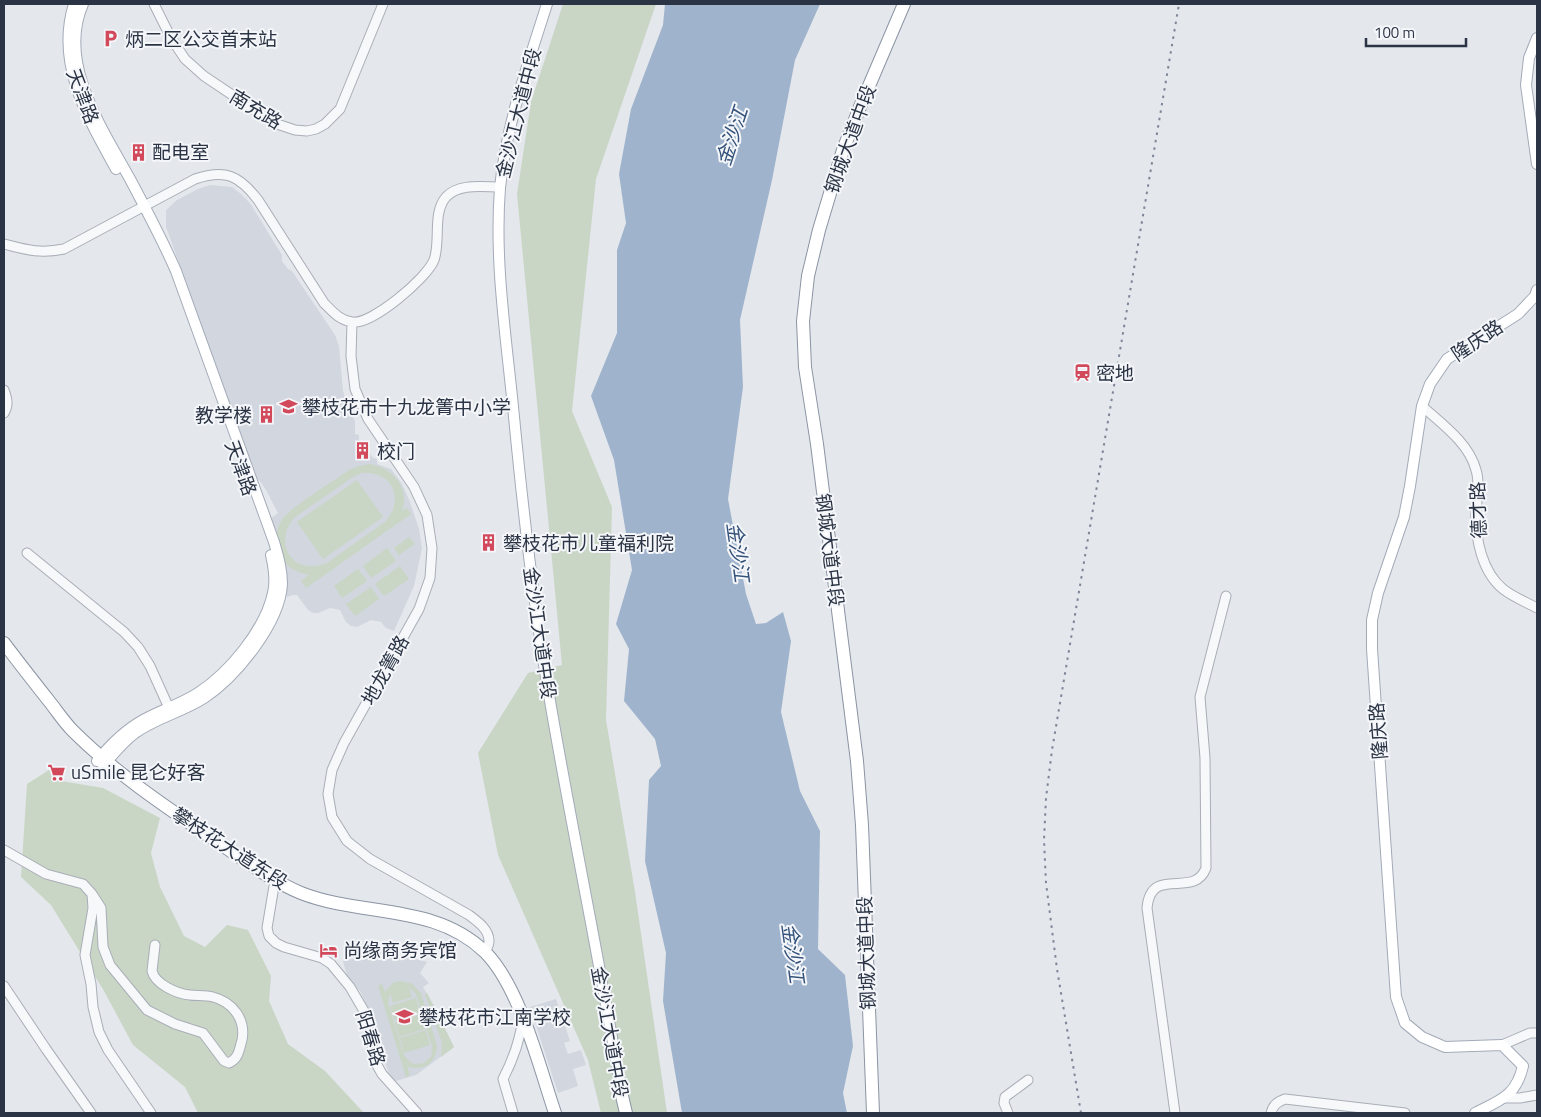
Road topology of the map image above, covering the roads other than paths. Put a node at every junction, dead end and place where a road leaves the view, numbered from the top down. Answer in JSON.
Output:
{"nodes":[{"id":1,"x":74,"y":4,"type":"edge"},
{"id":2,"x":83,"y":4,"type":"edge"},
{"id":3,"x":154,"y":4,"type":"edge"},
{"id":4,"x":383,"y":4,"type":"edge"},
{"id":5,"x":547,"y":4,"type":"edge"},
{"id":6,"x":904,"y":4,"type":"edge"},
{"id":7,"x":1537,"y":38,"type":"edge"},
{"id":8,"x":1537,"y":164,"type":"edge"},
{"id":9,"x":500,"y":187,"type":"junction"},
{"id":10,"x":141,"y":208,"type":"junction"},
{"id":11,"x":4,"y":244,"type":"edge"},
{"id":12,"x":1537,"y":290,"type":"edge"},
{"id":13,"x":352,"y":322,"type":"junction"},
{"id":14,"x":4,"y":390,"type":"edge"},
{"id":15,"x":1422,"y":406,"type":"junction"},
{"id":16,"x":4,"y":413,"type":"edge"},
{"id":17,"x":27,"y":553,"type":"dead end"},
{"id":18,"x":1226,"y":596,"type":"dead end"},
{"id":19,"x":1537,"y":608,"type":"edge"},
{"id":20,"x":4,"y":644,"type":"edge"},
{"id":21,"x":4,"y":653,"type":"edge"},
{"id":22,"x":169,"y":708,"type":"junction"},
{"id":23,"x":102,"y":761,"type":"junction"},
{"id":24,"x":4,"y":850,"type":"edge"},
{"id":25,"x":275,"y":883,"type":"junction"},
{"id":26,"x":92,"y":894,"type":"junction"},
{"id":27,"x":155,"y":945,"type":"dead end"},
{"id":28,"x":486,"y":953,"type":"junction"},
{"id":29,"x":4,"y":986,"type":"edge"},
{"id":30,"x":523,"y":1017,"type":"junction"},
{"id":31,"x":521,"y":1031,"type":"junction"},
{"id":32,"x":1537,"y":1033,"type":"edge"},
{"id":33,"x":1502,"y":1045,"type":"junction"},
{"id":34,"x":1028,"y":1080,"type":"dead end"},
{"id":35,"x":1537,"y":1095,"type":"edge"},
{"id":36,"x":622,"y":1096,"type":"joint"},
{"id":37,"x":1505,"y":1098,"type":"junction"},
{"id":38,"x":91,"y":1113,"type":"edge"},
{"id":39,"x":151,"y":1113,"type":"edge"},
{"id":40,"x":417,"y":1113,"type":"edge"},
{"id":41,"x":513,"y":1113,"type":"edge"},
{"id":42,"x":549,"y":1113,"type":"edge"},
{"id":43,"x":555,"y":1113,"type":"edge"},
{"id":44,"x":625,"y":1113,"type":"edge"},
{"id":45,"x":873,"y":1113,"type":"edge"},
{"id":46,"x":1008,"y":1113,"type":"edge"},
{"id":47,"x":1175,"y":1113,"type":"edge"},
{"id":48,"x":1271,"y":1113,"type":"edge"},
{"id":49,"x":1405,"y":1113,"type":"edge"},
{"id":50,"x":1475,"y":1113,"type":"edge"}],
"edges":[{"from":1,"to":10,"type":"main road","name":"天津路"},
{"from":2,"to":10,"type":"main road"},
{"from":3,"to":4,"type":"street","name":"南充路"},
{"from":5,"to":9,"type":"main road","name":"金沙江大道中段"},
{"from":6,"to":45,"type":"highway","name":"钢城大道中段"},
{"from":7,"to":8,"type":"main road"},
{"from":9,"to":13,"type":"street"},
{"from":9,"to":36,"type":"main road","name":"金沙江大道中段"},
{"from":10,"to":11,"type":"street"},
{"from":10,"to":13,"type":"street"},
{"from":10,"to":22,"type":"main road","name":"天津路"},
{"from":10,"to":23,"type":"main road"},
{"from":12,"to":15,"type":"main road","name":"隆庆路"},
{"from":13,"to":28,"type":"street","name":"地龙箐路"},
{"from":14,"to":16,"type":"street"},
{"from":15,"to":19,"type":"street","name":"德才路"},
{"from":15,"to":33,"type":"main road","name":"隆庆路"},
{"from":17,"to":22,"type":"street"},
{"from":18,"to":47,"type":"street"},
{"from":20,"to":23,"type":"highway","name":"攀枝花大道东段"},
{"from":21,"to":23,"type":"highway","name":"攀枝花大道东段"},
{"from":22,"to":23,"type":"main road","name":"天津路"},
{"from":23,"to":25,"type":"highway","name":"攀枝花大道东段"},
{"from":24,"to":26,"type":"street"},
{"from":25,"to":28,"type":"highway","name":"攀枝花大道东段"},
{"from":25,"to":31,"type":"highway","name":"攀枝花大道东段"},
{"from":25,"to":40,"type":"street","name":"阳春路"},
{"from":26,"to":27,"type":"street"},
{"from":26,"to":39,"type":"street"},
{"from":28,"to":30,"type":"highway","name":"攀枝花大道东段"},
{"from":29,"to":38,"type":"street"},
{"from":30,"to":31,"type":"street"},
{"from":30,"to":43,"type":"highway","name":"攀枝花大道东段"},
{"from":31,"to":41,"type":"street"},
{"from":31,"to":42,"type":"highway","name":"攀枝花大道东段"},
{"from":32,"to":33,"type":"street"},
{"from":33,"to":37,"type":"main road"},
{"from":34,"to":46,"type":"street"},
{"from":35,"to":37,"type":"street"},
{"from":36,"to":44,"type":"highway"},
{"from":37,"to":50,"type":"main road"},
{"from":48,"to":49,"type":"street"}]}
